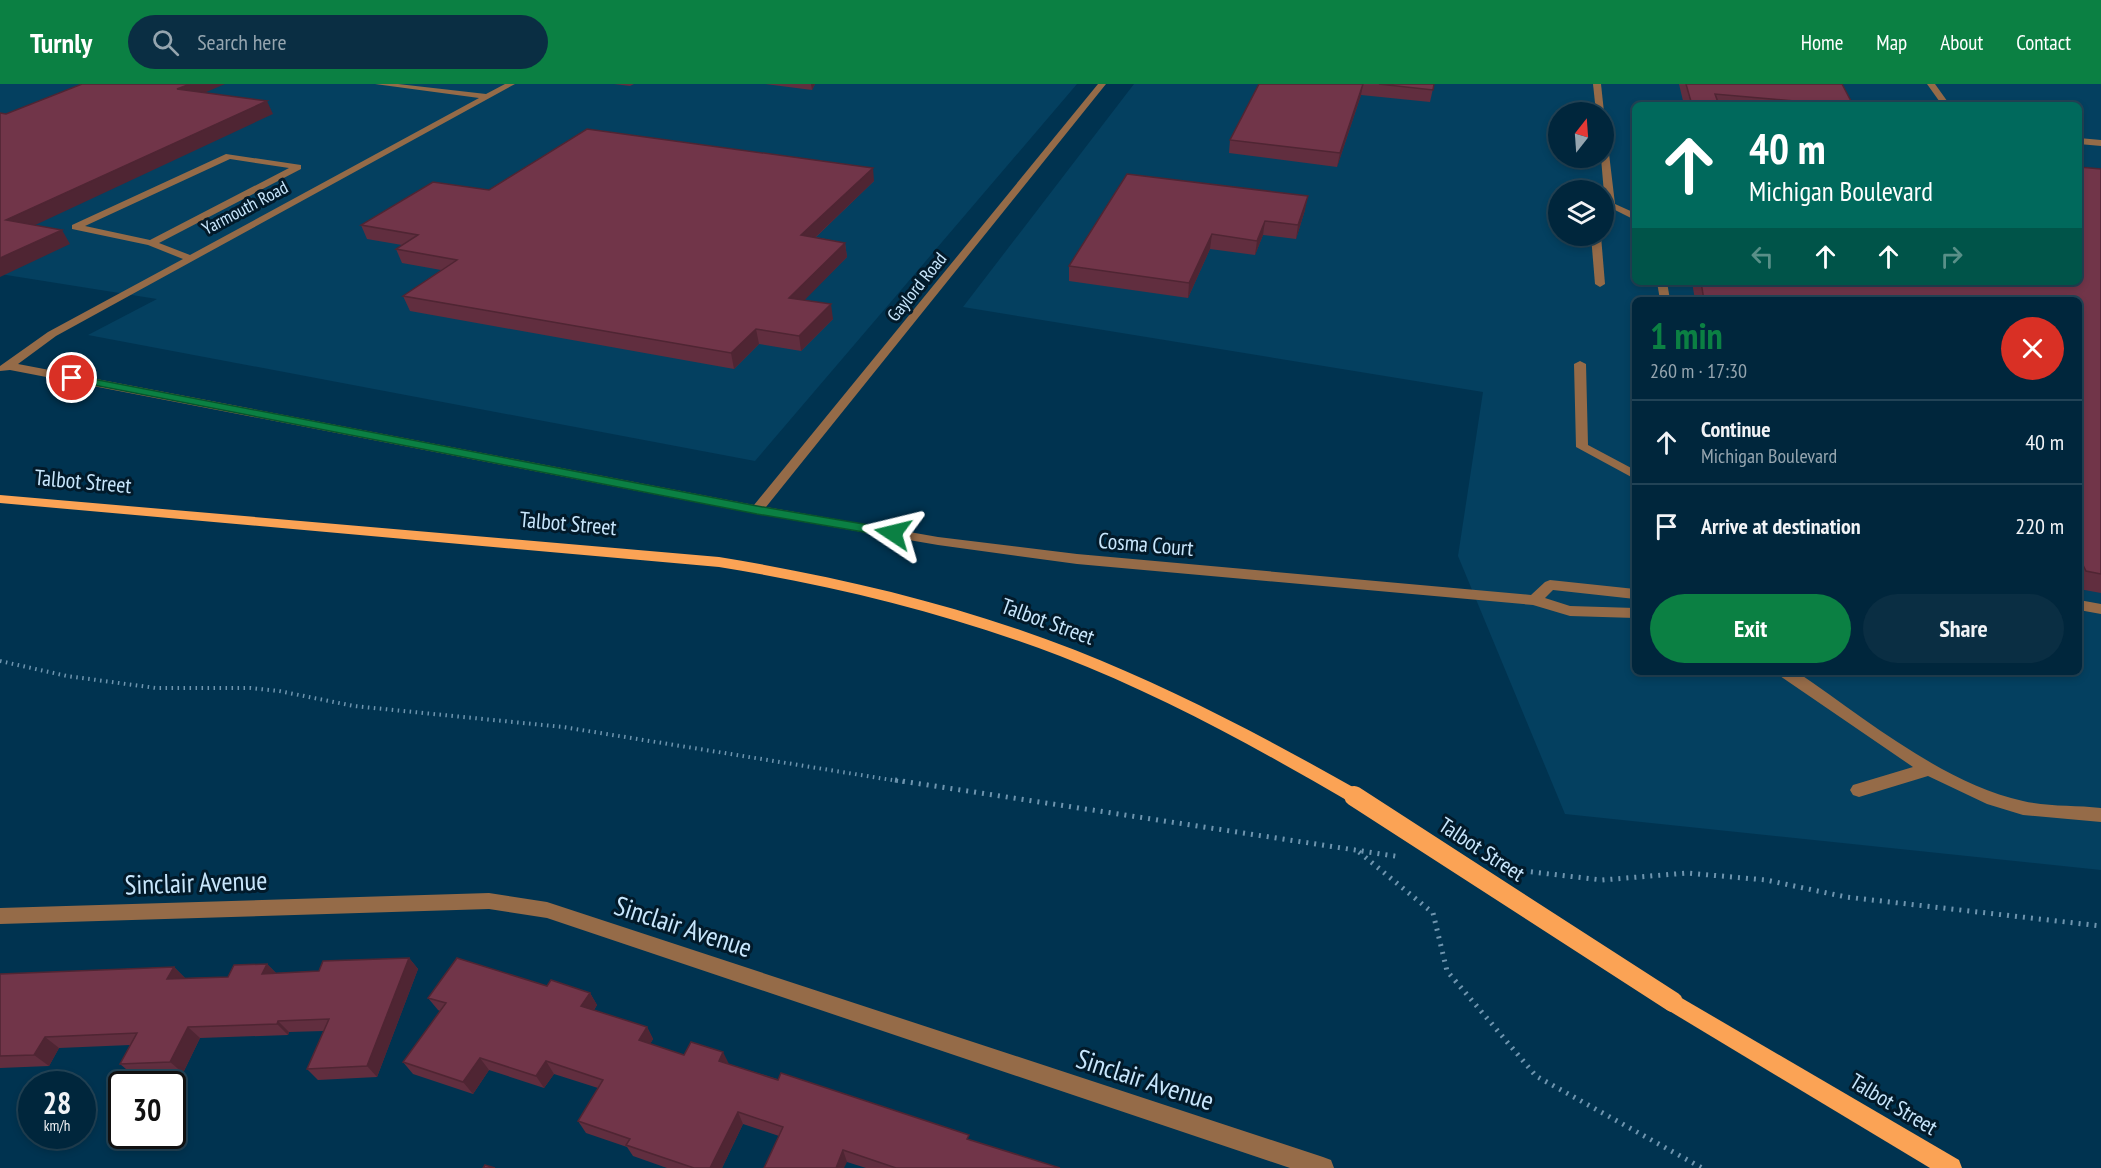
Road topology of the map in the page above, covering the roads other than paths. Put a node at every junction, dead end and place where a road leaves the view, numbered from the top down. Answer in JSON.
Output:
{"nodes":[{"id":1,"x":379,"y":84,"type":"edge"},
{"id":2,"x":511,"y":84,"type":"edge"},
{"id":3,"x":1102,"y":84,"type":"edge"},
{"id":4,"x":1597,"y":84,"type":"edge"},
{"id":5,"x":1931,"y":84,"type":"edge"},
{"id":6,"x":488,"y":96,"type":"junction"},
{"id":7,"x":1599,"y":102,"type":"edge"},
{"id":8,"x":1944,"y":102,"type":"edge"},
{"id":9,"x":2082,"y":141,"type":"edge"},
{"id":10,"x":2101,"y":143,"type":"edge"},
{"id":11,"x":1614,"y":210,"type":"edge"},
{"id":12,"x":1632,"y":216,"type":"edge"},
{"id":13,"x":151,"y":243,"type":"junction"},
{"id":14,"x":1597,"y":246,"type":"edge"},
{"id":15,"x":190,"y":258,"type":"junction"},
{"id":16,"x":1600,"y":285,"type":"dead end"},
{"id":17,"x":1580,"y":364,"type":"dead end"},
{"id":18,"x":4,"y":368,"type":"edge"},
{"id":19,"x":1632,"y":473,"type":"edge"},
{"id":20,"x":0,"y":499,"type":"edge"},
{"id":21,"x":757,"y":510,"type":"junction"},
{"id":22,"x":1632,"y":594,"type":"edge"},
{"id":23,"x":1534,"y":600,"type":"junction"},
{"id":24,"x":2082,"y":606,"type":"edge"},
{"id":25,"x":2101,"y":609,"type":"edge"},
{"id":26,"x":1632,"y":613,"type":"edge"},
{"id":27,"x":1790,"y":675,"type":"edge"},
{"id":28,"x":1929,"y":769,"type":"junction"},
{"id":29,"x":1859,"y":790,"type":"dead end"},
{"id":30,"x":2101,"y":815,"type":"edge"},
{"id":31,"x":0,"y":916,"type":"edge"},
{"id":32,"x":1323,"y":1168,"type":"edge"},
{"id":33,"x":1951,"y":1168,"type":"edge"}],
"edges":[{"from":1,"to":6,"type":"street"},
{"from":2,"to":6,"type":"street","name":"Yarmouth Road"},
{"from":3,"to":21,"type":"street","name":"Gaylord Road"},
{"from":4,"to":7,"type":"street"},
{"from":5,"to":8,"type":"street"},
{"from":6,"to":15,"type":"street","name":"Yarmouth Road"},
{"from":9,"to":10,"type":"street"},
{"from":11,"to":12,"type":"street"},
{"from":13,"to":13,"type":"street"},
{"from":13,"to":15,"type":"street"},
{"from":14,"to":16,"type":"street"},
{"from":15,"to":18,"type":"street","name":"Yarmouth Road"},
{"from":17,"to":19,"type":"street"},
{"from":18,"to":21,"type":"street","name":"Cosma Court"},
{"from":20,"to":33,"type":"main road","name":"Talbot Street","bridge":true},
{"from":21,"to":23,"type":"street","name":"Cosma Court"},
{"from":22,"to":23,"type":"street"},
{"from":23,"to":26,"type":"street","name":"Cosma Court"},
{"from":24,"to":25,"type":"street"},
{"from":27,"to":28,"type":"street"},
{"from":28,"to":29,"type":"street"},
{"from":28,"to":30,"type":"street"},
{"from":31,"to":32,"type":"street","name":"Sinclair Avenue"}]}
